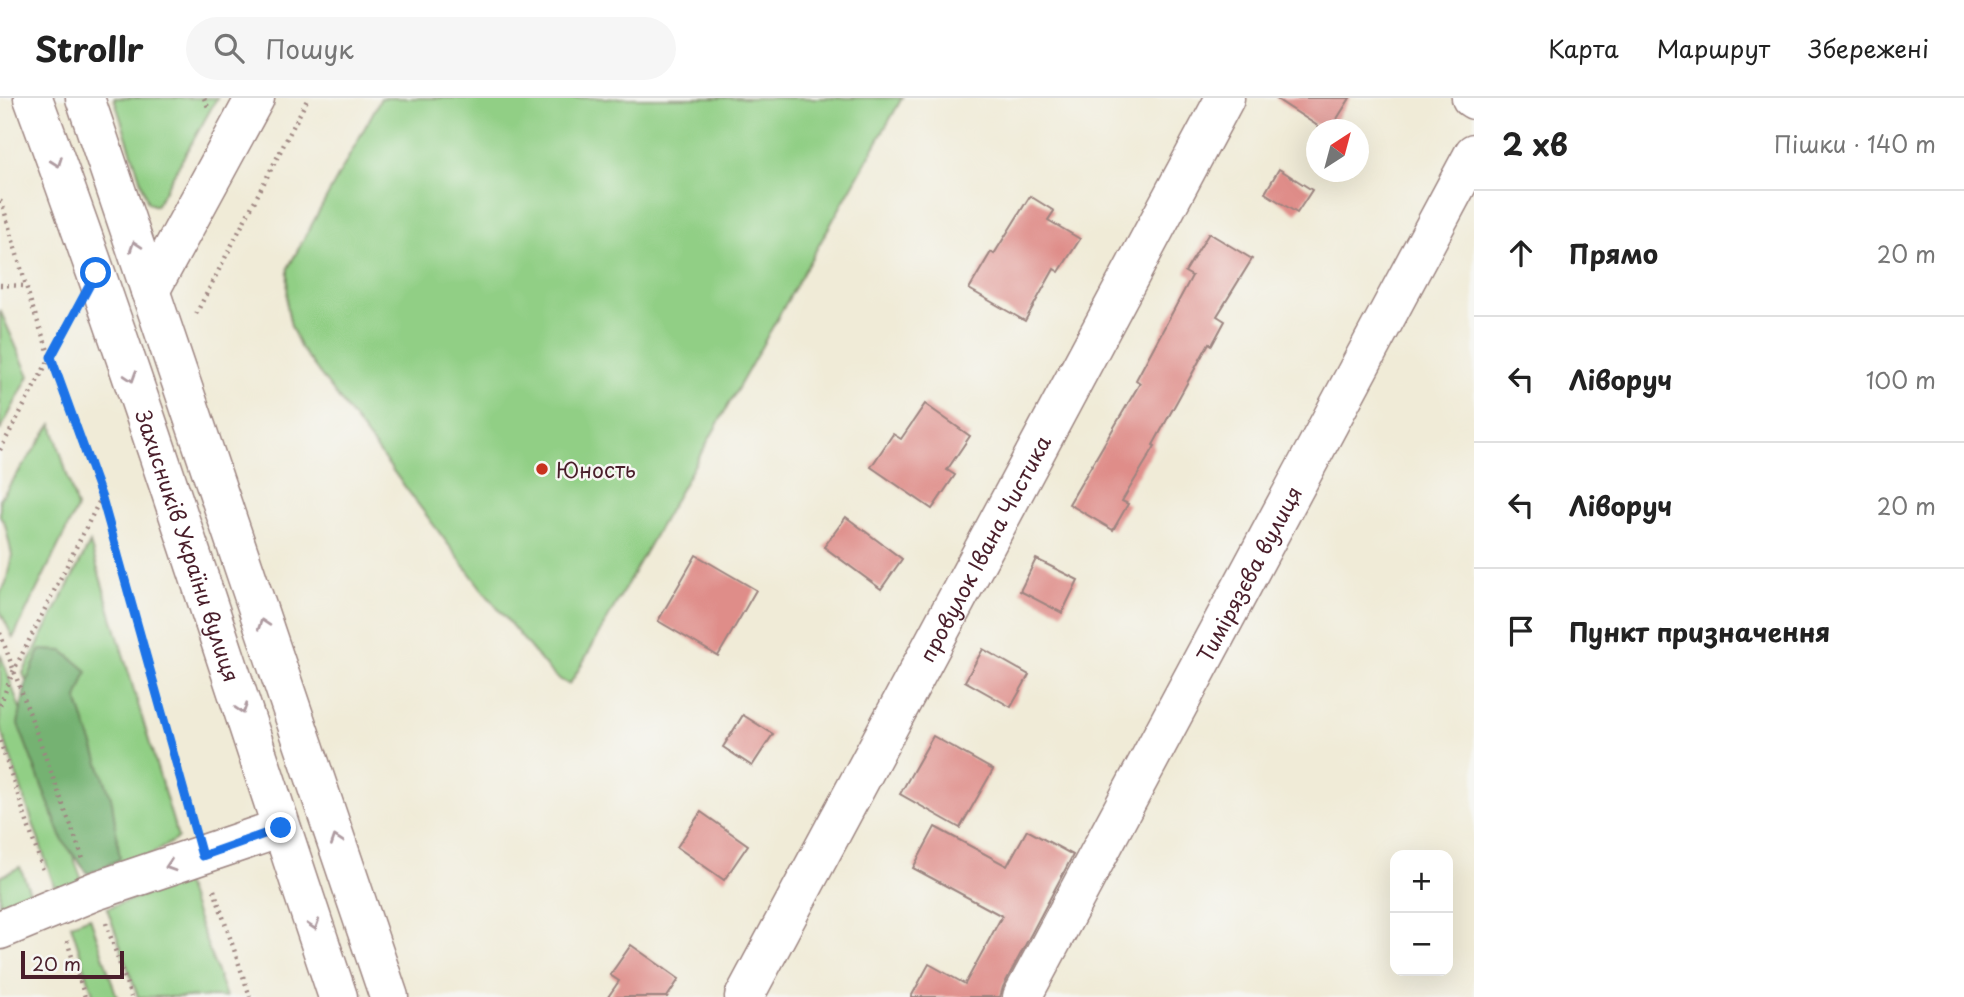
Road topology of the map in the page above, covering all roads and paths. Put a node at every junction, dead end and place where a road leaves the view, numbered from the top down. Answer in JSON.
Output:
{"nodes":[{"id":1,"x":33,"y":98,"type":"edge"},
{"id":2,"x":85,"y":98,"type":"edge"},
{"id":3,"x":254,"y":98,"type":"edge"},
{"id":4,"x":308,"y":98,"type":"edge"},
{"id":5,"x":1225,"y":98,"type":"edge"},
{"id":6,"x":1474,"y":153,"type":"edge"},
{"id":7,"x":1,"y":201,"type":"edge"},
{"id":8,"x":96,"y":273,"type":"junction"},
{"id":9,"x":0,"y":285,"type":"edge"},
{"id":10,"x":26,"y":286,"type":"junction"},
{"id":11,"x":150,"y":291,"type":"junction"},
{"id":12,"x":191,"y":324,"type":"dead end"},
{"id":13,"x":51,"y":357,"type":"junction"},
{"id":14,"x":0,"y":450,"type":"edge"},
{"id":15,"x":102,"y":498,"type":"junction"},
{"id":16,"x":0,"y":633,"type":"edge"},
{"id":17,"x":13,"y":671,"type":"junction"},
{"id":18,"x":0,"y":705,"type":"edge"},
{"id":19,"x":0,"y":741,"type":"edge"},
{"id":20,"x":281,"y":828,"type":"junction"},
{"id":21,"x":202,"y":856,"type":"junction"},
{"id":22,"x":95,"y":891,"type":"junction"},
{"id":23,"x":56,"y":908,"type":"junction"},
{"id":24,"x":0,"y":929,"type":"edge"},
{"id":25,"x":85,"y":997,"type":"edge"},
{"id":26,"x":131,"y":997,"type":"edge"},
{"id":27,"x":250,"y":997,"type":"edge"},
{"id":28,"x":338,"y":997,"type":"edge"},
{"id":29,"x":389,"y":997,"type":"edge"},
{"id":30,"x":744,"y":997,"type":"edge"},
{"id":31,"x":1021,"y":997,"type":"edge"}],
"edges":[{"from":1,"to":8,"type":"main road","name":"Захисників України вулиця","one_way":true},
{"from":11,"to":2,"type":"main road","one_way":true},
{"from":3,"to":11,"type":"main road"},
{"from":4,"to":12,"type":"path"},
{"from":5,"to":30,"type":"main road","name":"провулок Івана Чистика"},
{"from":6,"to":31,"type":"main road","name":"Тимірязєва вулиця"},
{"from":7,"to":10,"type":"path"},
{"from":8,"to":13,"type":"path"},
{"from":8,"to":20,"type":"main road","name":"Захисників України вулиця","one_way":true},
{"from":9,"to":10,"type":"path"},
{"from":10,"to":13,"type":"path"},
{"from":29,"to":11,"type":"main road","one_way":true},
{"from":13,"to":14,"type":"path"},
{"from":13,"to":15,"type":"path"},
{"from":15,"to":17,"type":"path"},
{"from":15,"to":21,"type":"path"},
{"from":16,"to":17,"type":"path"},
{"from":17,"to":18,"type":"path"},
{"from":17,"to":22,"type":"path"},
{"from":19,"to":23,"type":"path"},
{"from":20,"to":21,"type":"main road"},
{"from":20,"to":28,"type":"main road","name":"Захисників України вулиця","one_way":true},
{"from":21,"to":22,"type":"main road","one_way":true},
{"from":21,"to":27,"type":"path"},
{"from":22,"to":23,"type":"main road"},
{"from":22,"to":26,"type":"path"},
{"from":23,"to":24,"type":"main road"},
{"from":23,"to":25,"type":"path"}]}
